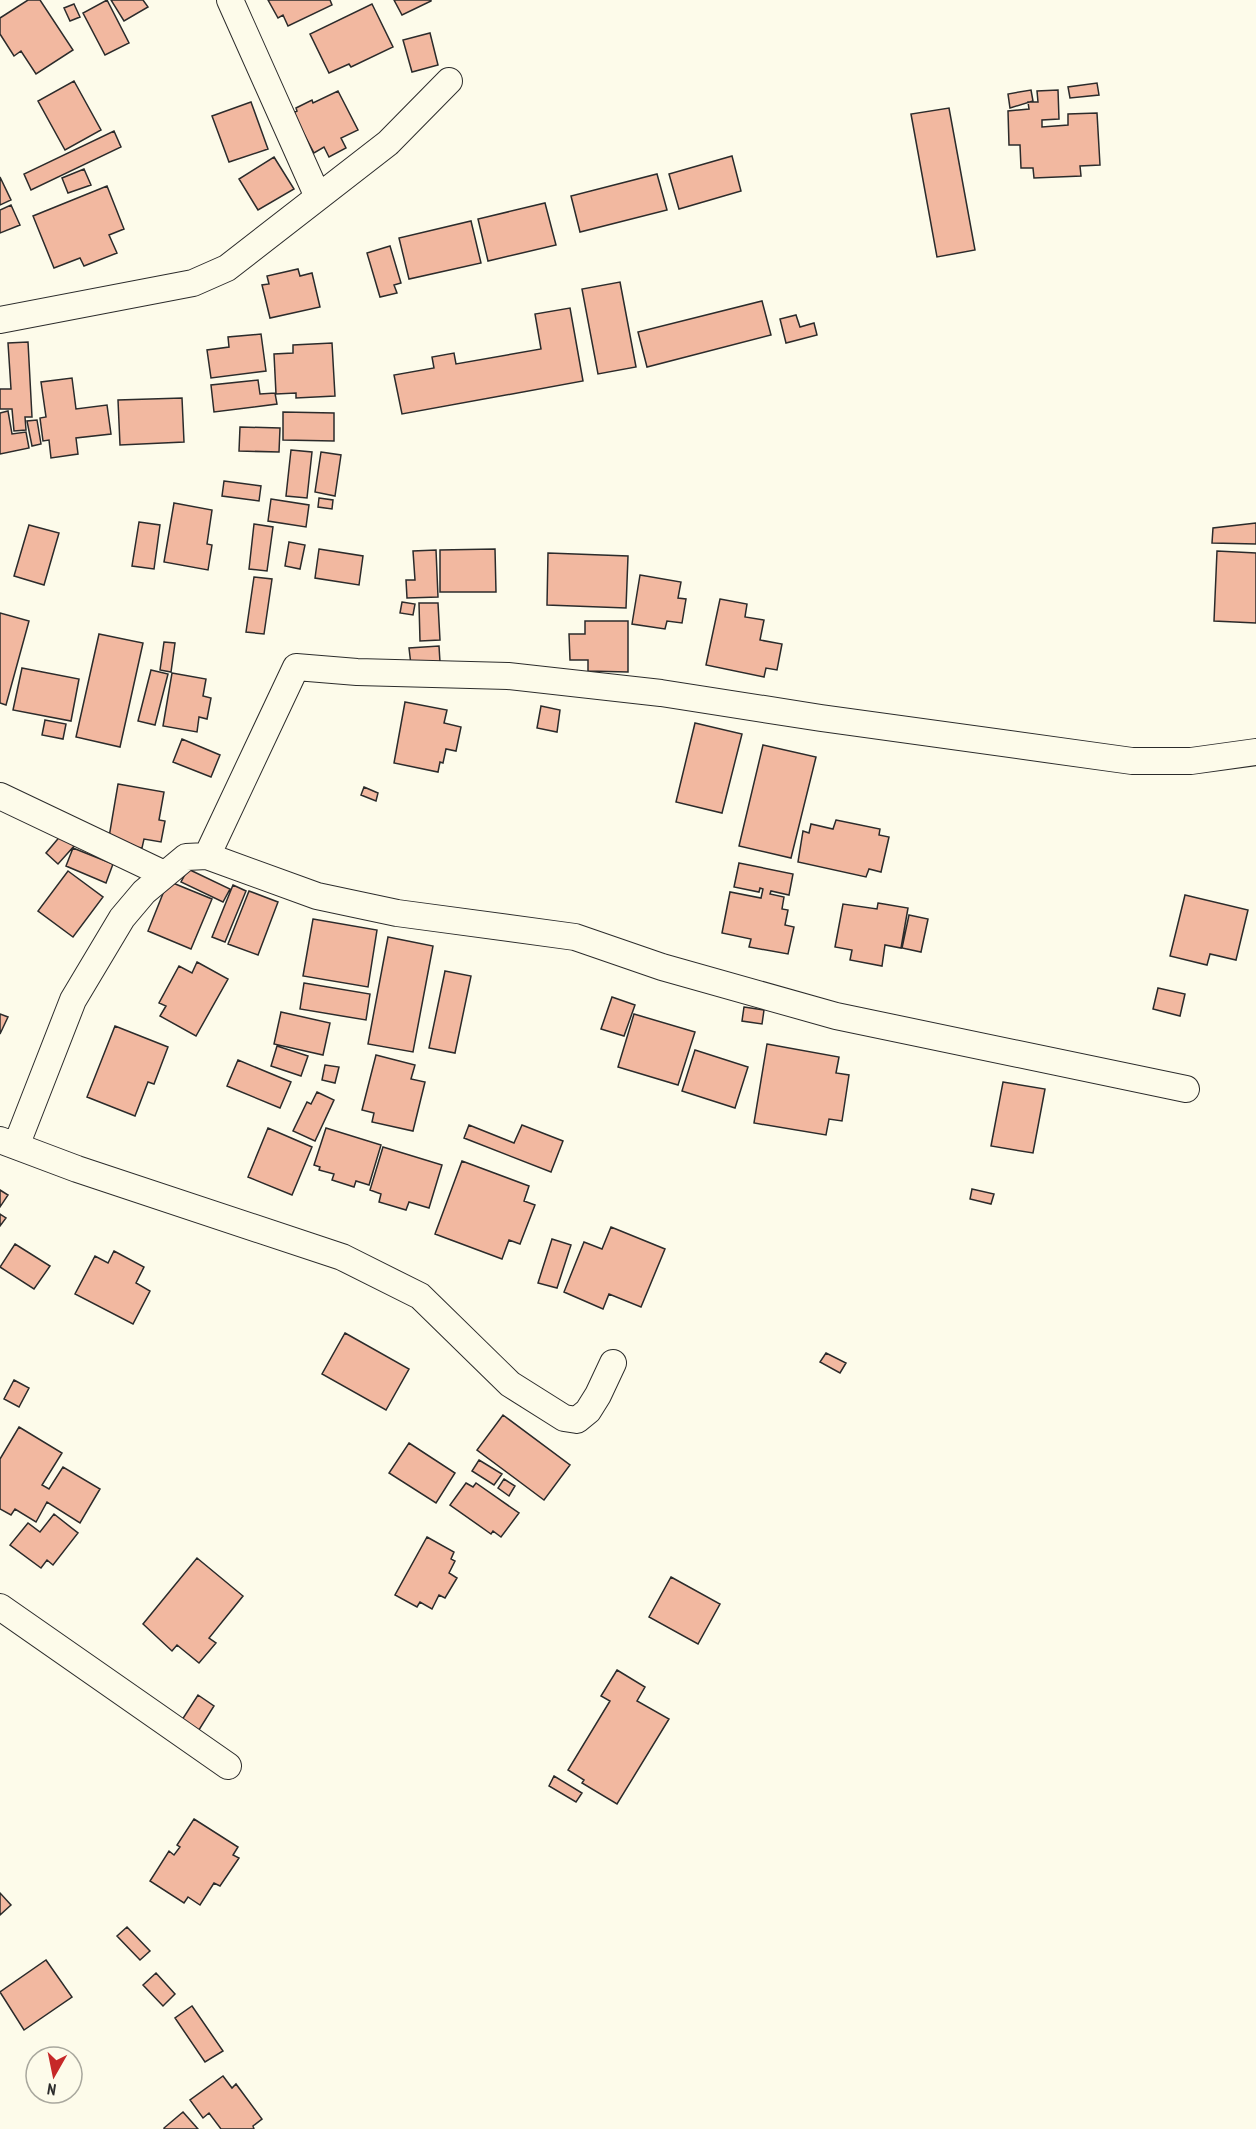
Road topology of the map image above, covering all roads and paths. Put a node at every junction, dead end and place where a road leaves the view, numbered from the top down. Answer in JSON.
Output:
{"nodes":[{"id":1,"x":230,"y":0,"type":"edge"},
{"id":2,"x":449,"y":81,"type":"dead end"},
{"id":3,"x":318,"y":197,"type":"junction"},
{"id":4,"x":0,"y":320,"type":"edge"},
{"id":5,"x":1256,"y":752,"type":"edge"},
{"id":6,"x":0,"y":796,"type":"edge"},
{"id":7,"x":207,"y":856,"type":"junction"},
{"id":8,"x":164,"y":874,"type":"junction"},
{"id":9,"x":1186,"y":1089,"type":"dead end"},
{"id":10,"x":8,"y":1143,"type":"edge"},
{"id":11,"x":613,"y":1363,"type":"dead end"},
{"id":12,"x":0,"y":1607,"type":"edge"},
{"id":13,"x":228,"y":1766,"type":"dead end"}],
"edges":[{"from":1,"to":3,"type":"street"},
{"from":2,"to":3,"type":"street"},
{"from":3,"to":4,"type":"street"},
{"from":5,"to":7,"type":"street"},
{"from":6,"to":8,"type":"street"},
{"from":7,"to":8,"type":"street"},
{"from":7,"to":9,"type":"street"},
{"from":8,"to":10,"type":"street"},
{"from":10,"to":11,"type":"street"},
{"from":12,"to":13,"type":"street"}]}
